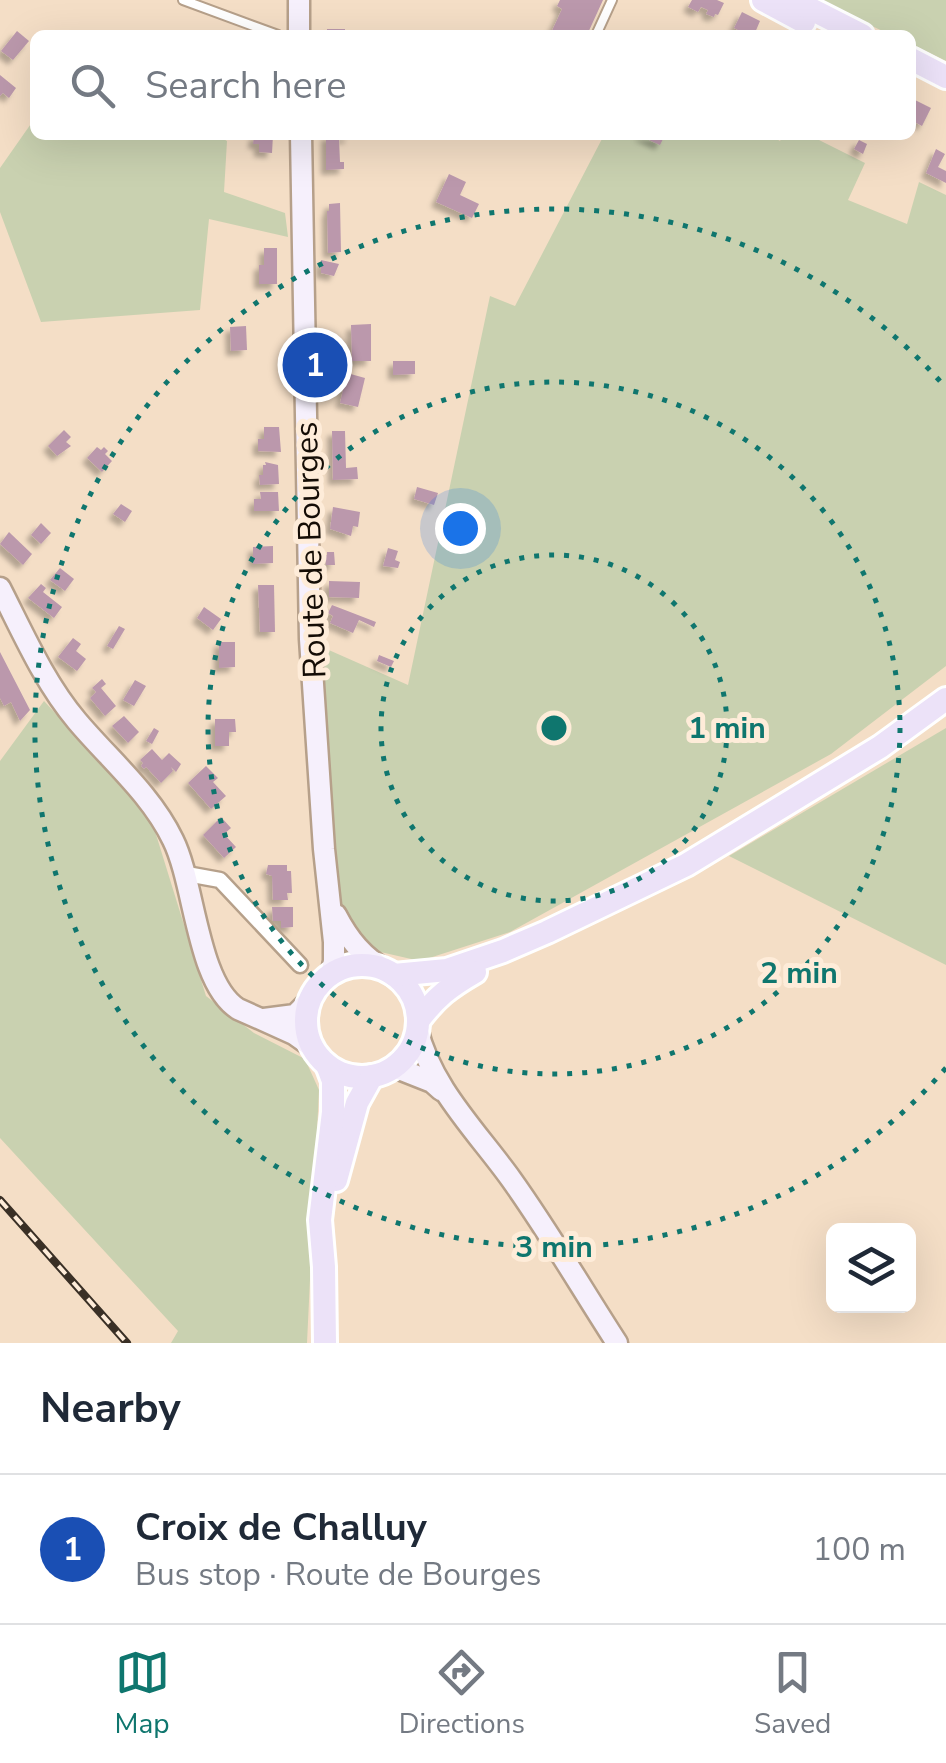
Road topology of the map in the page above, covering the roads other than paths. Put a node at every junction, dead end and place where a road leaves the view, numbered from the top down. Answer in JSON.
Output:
{"nodes":[{"id":1,"x":182,"y":0,"type":"edge"},
{"id":2,"x":299,"y":0,"type":"edge"},
{"id":3,"x":612,"y":0,"type":"edge"},
{"id":4,"x":763,"y":0,"type":"edge"},
{"id":5,"x":793,"y":0,"type":"edge"},
{"id":6,"x":264,"y":30,"type":"edge"},
{"id":7,"x":299,"y":30,"type":"edge"},
{"id":8,"x":598,"y":30,"type":"edge"},
{"id":9,"x":820,"y":30,"type":"edge"},
{"id":10,"x":852,"y":30,"type":"edge"},
{"id":11,"x":916,"y":62,"type":"edge"},
{"id":12,"x":916,"y":76,"type":"edge"},
{"id":13,"x":946,"y":77,"type":"edge"},
{"id":14,"x":946,"y":91,"type":"edge"},
{"id":15,"x":301,"y":140,"type":"edge"},
{"id":16,"x":0,"y":588,"type":"edge"},
{"id":17,"x":946,"y":698,"type":"edge"},
{"id":18,"x":186,"y":874,"type":"junction"},
{"id":19,"x":331,"y":904,"type":"junction"},
{"id":20,"x":547,"y":932,"type":"junction"},
{"id":21,"x":300,"y":965,"type":"dead end"},
{"id":22,"x":390,"y":973,"type":"junction"},
{"id":23,"x":330,"y":974,"type":"junction"},
{"id":24,"x":310,"y":1000,"type":"junction"},
{"id":25,"x":262,"y":1019,"type":"junction"},
{"id":26,"x":417,"y":1025,"type":"junction"},
{"id":27,"x":311,"y":1046,"type":"junction"},
{"id":28,"x":327,"y":1065,"type":"junction"},
{"id":29,"x":383,"y":1072,"type":"junction"},
{"id":30,"x":450,"y":1097,"type":"junction"},
{"id":31,"x":324,"y":1267,"type":"junction"},
{"id":32,"x":326,"y":1343,"type":"edge"},
{"id":33,"x":616,"y":1343,"type":"edge"}],
"edges":[{"from":1,"to":6,"type":"lane"},
{"from":2,"to":7,"type":"street"},
{"from":3,"to":8,"type":"lane"},
{"from":4,"to":9,"type":"main road"},
{"from":5,"to":10,"type":"main road"},
{"from":11,"to":13,"type":"main road"},
{"from":12,"to":14,"type":"main road"},
{"from":15,"to":19,"type":"street","name":"Route de Bourges"},
{"from":16,"to":18,"type":"street"},
{"from":17,"to":20,"type":"main road"},
{"from":18,"to":21,"type":"street"},
{"from":18,"to":25,"type":"street"},
{"from":19,"to":22,"type":"street","name":"Route de Bourges"},
{"from":19,"to":23,"type":"street","name":"Route de Bourges"},
{"from":20,"to":22,"type":"main road"},
{"from":20,"to":26,"type":"main road"},
{"from":22,"to":23,"type":"main road"},
{"from":22,"to":26,"type":"main road"},
{"from":23,"to":24,"type":"main road"},
{"from":24,"to":25,"type":"street"},
{"from":24,"to":27,"type":"main road"},
{"from":25,"to":27,"type":"street"},
{"from":26,"to":29,"type":"main road"},
{"from":26,"to":30,"type":"street"},
{"from":27,"to":28,"type":"main road"},
{"from":28,"to":29,"type":"main road"},
{"from":28,"to":31,"type":"main road"},
{"from":29,"to":30,"type":"street"},
{"from":29,"to":31,"type":"main road"},
{"from":30,"to":33,"type":"street"},
{"from":31,"to":32,"type":"main road"}]}
